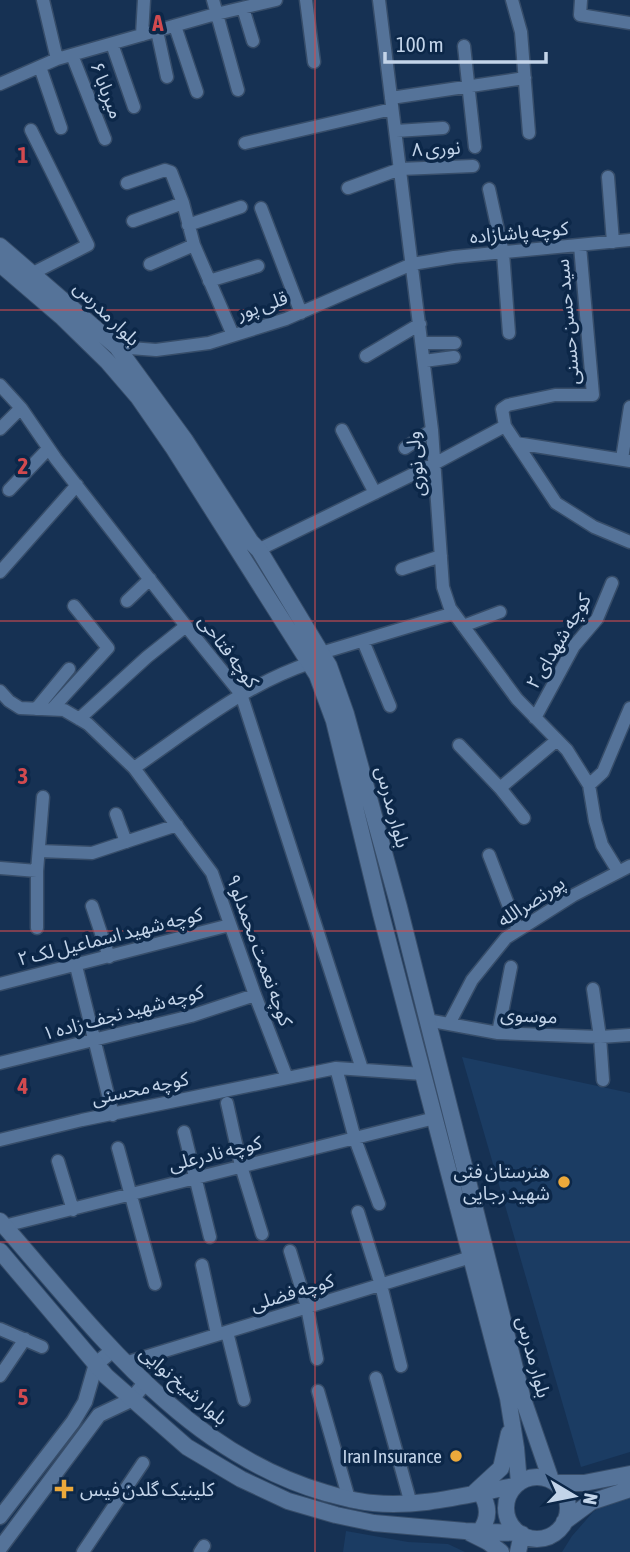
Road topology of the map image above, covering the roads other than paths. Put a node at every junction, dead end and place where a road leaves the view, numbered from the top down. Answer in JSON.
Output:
{"nodes":[{"id":1,"x":43,"y":0,"type":"edge"},
{"id":2,"x":144,"y":0,"type":"edge"},
{"id":3,"x":213,"y":0,"type":"edge"},
{"id":4,"x":274,"y":0,"type":"edge"},
{"id":5,"x":306,"y":0,"type":"edge"},
{"id":6,"x":379,"y":0,"type":"edge"},
{"id":7,"x":512,"y":0,"type":"edge"},
{"id":8,"x":581,"y":0,"type":"edge"},
{"id":9,"x":243,"y":8,"type":"junction"},
{"id":10,"x":216,"y":14,"type":"junction"},
{"id":11,"x":630,"y":23,"type":"edge"},
{"id":12,"x":175,"y":26,"type":"junction"},
{"id":13,"x":157,"y":31,"type":"junction"},
{"id":14,"x":142,"y":35,"type":"junction"},
{"id":15,"x":253,"y":41,"type":"dead end"},
{"id":16,"x":112,"y":44,"type":"junction"},
{"id":17,"x":464,"y":46,"type":"dead end"},
{"id":18,"x":72,"y":55,"type":"junction"},
{"id":19,"x":57,"y":59,"type":"junction"},
{"id":20,"x":314,"y":62,"type":"dead end"},
{"id":21,"x":40,"y":67,"type":"junction"},
{"id":22,"x":167,"y":77,"type":"dead end"},
{"id":23,"x":525,"y":78,"type":"junction"},
{"id":24,"x":0,"y":84,"type":"edge"},
{"id":25,"x":468,"y":88,"type":"junction"},
{"id":26,"x":238,"y":90,"type":"dead end"},
{"id":27,"x":197,"y":92,"type":"dead end"},
{"id":28,"x":392,"y":103,"type":"junction"},
{"id":29,"x":134,"y":107,"type":"dead end"},
{"id":30,"x":61,"y":128,"type":"dead end"},
{"id":31,"x":443,"y":128,"type":"dead end"},
{"id":32,"x":31,"y":130,"type":"dead end"},
{"id":33,"x":396,"y":131,"type":"junction"},
{"id":34,"x":529,"y":133,"type":"dead end"},
{"id":35,"x":105,"y":139,"type":"dead end"},
{"id":36,"x":245,"y":143,"type":"dead end"},
{"id":37,"x":475,"y":147,"type":"dead end"},
{"id":38,"x":473,"y":166,"type":"dead end"},
{"id":39,"x":400,"y":169,"type":"junction"},
{"id":40,"x":608,"y":177,"type":"dead end"},
{"id":41,"x":127,"y":183,"type":"dead end"},
{"id":42,"x":348,"y":188,"type":"dead end"},
{"id":43,"x":489,"y":189,"type":"dead end"},
{"id":44,"x":183,"y":204,"type":"junction"},
{"id":45,"x":241,"y":207,"type":"dead end"},
{"id":46,"x":261,"y":208,"type":"dead end"},
{"id":47,"x":133,"y":221,"type":"dead end"},
{"id":48,"x":188,"y":225,"type":"junction"},
{"id":49,"x":630,"y":240,"type":"edge"},
{"id":50,"x":613,"y":242,"type":"junction"},
{"id":51,"x":194,"y":245,"type":"junction"},
{"id":52,"x":0,"y":246,"type":"edge"},
{"id":53,"x":580,"y":246,"type":"junction"},
{"id":54,"x":503,"y":253,"type":"junction"},
{"id":55,"x":0,"y":264,"type":"edge"},
{"id":56,"x":150,"y":264,"type":"dead end"},
{"id":57,"x":412,"y":264,"type":"junction"},
{"id":58,"x":258,"y":266,"type":"dead end"},
{"id":59,"x":28,"y":279,"type":"junction"},
{"id":60,"x":209,"y":281,"type":"junction"},
{"id":61,"x":301,"y":313,"type":"junction"},
{"id":62,"x":420,"y":324,"type":"junction"},
{"id":63,"x":509,"y":333,"type":"dead end"},
{"id":64,"x":233,"y":335,"type":"junction"},
{"id":65,"x":422,"y":343,"type":"junction"},
{"id":66,"x":455,"y":343,"type":"dead end"},
{"id":67,"x":117,"y":347,"type":"junction"},
{"id":68,"x":366,"y":356,"type":"dead end"},
{"id":69,"x":454,"y":357,"type":"dead end"},
{"id":70,"x":424,"y":361,"type":"junction"},
{"id":71,"x":0,"y":385,"type":"edge"},
{"id":72,"x":630,"y":407,"type":"edge"},
{"id":73,"x":21,"y":408,"type":"junction"},
{"id":74,"x":505,"y":426,"type":"junction"},
{"id":75,"x":0,"y":429,"type":"edge"},
{"id":76,"x":342,"y":430,"type":"dead end"},
{"id":77,"x":432,"y":430,"type":"junction"},
{"id":78,"x":516,"y":443,"type":"junction"},
{"id":79,"x":405,"y":448,"type":"dead end"},
{"id":80,"x":48,"y":449,"type":"junction"},
{"id":81,"x":626,"y":460,"type":"edge"},
{"id":82,"x":434,"y":464,"type":"junction"},
{"id":83,"x":77,"y":485,"type":"junction"},
{"id":84,"x":9,"y":490,"type":"dead end"},
{"id":85,"x":375,"y":493,"type":"junction"},
{"id":86,"x":630,"y":542,"type":"edge"},
{"id":87,"x":258,"y":550,"type":"junction"},
{"id":88,"x":441,"y":556,"type":"junction"},
{"id":89,"x":402,"y":569,"type":"dead end"},
{"id":90,"x":0,"y":572,"type":"edge"},
{"id":91,"x":150,"y":579,"type":"junction"},
{"id":92,"x":612,"y":583,"type":"dead end"},
{"id":93,"x":127,"y":601,"type":"dead end"},
{"id":94,"x":74,"y":606,"type":"dead end"},
{"id":95,"x":500,"y":612,"type":"dead end"},
{"id":96,"x":454,"y":613,"type":"junction"},
{"id":97,"x":463,"y":625,"type":"junction"},
{"id":98,"x":186,"y":626,"type":"junction"},
{"id":99,"x":363,"y":641,"type":"junction"},
{"id":100,"x":315,"y":658,"type":"junction"},
{"id":101,"x":69,"y":669,"type":"dead end"},
{"id":102,"x":0,"y":691,"type":"edge"},
{"id":103,"x":241,"y":694,"type":"junction"},
{"id":104,"x":390,"y":706,"type":"dead end"},
{"id":105,"x":630,"y":708,"type":"edge"},
{"id":106,"x":36,"y":709,"type":"junction"},
{"id":107,"x":52,"y":709,"type":"junction"},
{"id":108,"x":535,"y":718,"type":"junction"},
{"id":109,"x":79,"y":719,"type":"junction"},
{"id":110,"x":557,"y":740,"type":"junction"},
{"id":111,"x":459,"y":745,"type":"dead end"},
{"id":112,"x":134,"y":768,"type":"junction"},
{"id":113,"x":589,"y":785,"type":"junction"},
{"id":114,"x":500,"y":788,"type":"junction"},
{"id":115,"x":43,"y":797,"type":"dead end"},
{"id":116,"x":116,"y":814,"type":"dead end"},
{"id":117,"x":524,"y":818,"type":"dead end"},
{"id":118,"x":177,"y":825,"type":"junction"},
{"id":119,"x":126,"y":842,"type":"junction"},
{"id":120,"x":39,"y":851,"type":"junction"},
{"id":121,"x":489,"y":855,"type":"dead end"},
{"id":122,"x":0,"y":868,"type":"edge"},
{"id":123,"x":624,"y":869,"type":"edge"},
{"id":124,"x":37,"y":872,"type":"junction"},
{"id":125,"x":92,"y":905,"type":"dead end"},
{"id":126,"x":230,"y":925,"type":"junction"},
{"id":127,"x":37,"y":928,"type":"dead end"},
{"id":128,"x":518,"y":930,"type":"junction"},
{"id":129,"x":109,"y":957,"type":"junction"},
{"id":130,"x":76,"y":966,"type":"junction"},
{"id":131,"x":511,"y":967,"type":"dead end"},
{"id":132,"x":0,"y":984,"type":"edge"},
{"id":133,"x":593,"y":989,"type":"dead end"},
{"id":134,"x":255,"y":995,"type":"junction"},
{"id":135,"x":427,"y":1020,"type":"junction"},
{"id":136,"x":449,"y":1024,"type":"junction"},
{"id":137,"x":498,"y":1033,"type":"junction"},
{"id":138,"x":630,"y":1035,"type":"edge"},
{"id":139,"x":600,"y":1037,"type":"junction"},
{"id":140,"x":96,"y":1041,"type":"junction"},
{"id":141,"x":0,"y":1063,"type":"edge"},
{"id":142,"x":336,"y":1068,"type":"junction"},
{"id":143,"x":362,"y":1069,"type":"junction"},
{"id":144,"x":423,"y":1074,"type":"junction"},
{"id":145,"x":287,"y":1078,"type":"junction"},
{"id":146,"x":603,"y":1080,"type":"dead end"},
{"id":147,"x":227,"y":1103,"type":"dead end"},
{"id":148,"x":113,"y":1115,"type":"junction"},
{"id":149,"x":435,"y":1118,"type":"junction"},
{"id":150,"x":184,"y":1132,"type":"dead end"},
{"id":151,"x":355,"y":1139,"type":"junction"},
{"id":152,"x":0,"y":1140,"type":"edge"},
{"id":153,"x":118,"y":1148,"type":"dead end"},
{"id":154,"x":58,"y":1161,"type":"dead end"},
{"id":155,"x":241,"y":1166,"type":"junction"},
{"id":156,"x":197,"y":1177,"type":"junction"},
{"id":157,"x":132,"y":1194,"type":"junction"},
{"id":158,"x":379,"y":1203,"type":"dead end"},
{"id":159,"x":74,"y":1210,"type":"junction"},
{"id":160,"x":358,"y":1212,"type":"dead end"},
{"id":161,"x":2,"y":1224,"type":"edge"},
{"id":162,"x":262,"y":1234,"type":"dead end"},
{"id":163,"x":210,"y":1237,"type":"dead end"},
{"id":164,"x":0,"y":1251,"type":"edge"},
{"id":165,"x":290,"y":1251,"type":"dead end"},
{"id":166,"x":471,"y":1258,"type":"junction"},
{"id":167,"x":202,"y":1265,"type":"dead end"},
{"id":168,"x":155,"y":1284,"type":"dead end"},
{"id":169,"x":381,"y":1285,"type":"junction"},
{"id":170,"x":307,"y":1307,"type":"junction"},
{"id":171,"x":0,"y":1329,"type":"edge"},
{"id":172,"x":222,"y":1333,"type":"junction"},
{"id":173,"x":25,"y":1339,"type":"junction"},
{"id":174,"x":42,"y":1347,"type":"dead end"},
{"id":175,"x":113,"y":1350,"type":"junction"},
{"id":176,"x":317,"y":1359,"type":"dead end"},
{"id":177,"x":124,"y":1363,"type":"junction"},
{"id":178,"x":96,"y":1364,"type":"junction"},
{"id":179,"x":401,"y":1366,"type":"dead end"},
{"id":180,"x":0,"y":1376,"type":"edge"},
{"id":181,"x":376,"y":1378,"type":"dead end"},
{"id":182,"x":145,"y":1383,"type":"junction"},
{"id":183,"x":318,"y":1391,"type":"dead end"},
{"id":184,"x":131,"y":1400,"type":"junction"},
{"id":185,"x":244,"y":1400,"type":"dead end"},
{"id":186,"x":511,"y":1416,"type":"junction"},
{"id":187,"x":537,"y":1444,"type":"junction"},
{"id":188,"x":516,"y":1448,"type":"junction"},
{"id":189,"x":143,"y":1464,"type":"dead end"},
{"id":190,"x":630,"y":1474,"type":"edge"},
{"id":191,"x":554,"y":1482,"type":"junction"},
{"id":192,"x":584,"y":1483,"type":"junction"},
{"id":193,"x":517,"y":1484,"type":"junction"},
{"id":194,"x":630,"y":1489,"type":"edge"},
{"id":195,"x":477,"y":1492,"type":"junction"},
{"id":196,"x":349,"y":1499,"type":"junction"},
{"id":197,"x":591,"y":1502,"type":"junction"},
{"id":198,"x":411,"y":1504,"type":"junction"},
{"id":199,"x":0,"y":1517,"type":"edge"},
{"id":200,"x":559,"y":1527,"type":"junction"},
{"id":201,"x":472,"y":1531,"type":"junction"},
{"id":202,"x":520,"y":1534,"type":"junction"},
{"id":203,"x":0,"y":1548,"type":"edge"},
{"id":204,"x":83,"y":1552,"type":"edge"},
{"id":205,"x":500,"y":1552,"type":"edge"},
{"id":206,"x":518,"y":1552,"type":"edge"},
{"id":207,"x":547,"y":1552,"type":"edge"}],
"edges":[{"from":1,"to":19,"type":"street"},
{"from":2,"to":14,"type":"street"},
{"from":3,"to":10,"type":"street"},
{"from":4,"to":9,"type":"street"},
{"from":5,"to":20,"type":"street"},
{"from":6,"to":28,"type":"street","name":"ولی نوری"},
{"from":7,"to":23,"type":"street"},
{"from":8,"to":11,"type":"street"},
{"from":9,"to":10,"type":"street"},
{"from":9,"to":15,"type":"street"},
{"from":10,"to":12,"type":"street"},
{"from":10,"to":26,"type":"street"},
{"from":12,"to":13,"type":"street"},
{"from":12,"to":27,"type":"street"},
{"from":13,"to":14,"type":"street"},
{"from":13,"to":22,"type":"street"},
{"from":14,"to":16,"type":"street"},
{"from":16,"to":18,"type":"street"},
{"from":16,"to":29,"type":"street"},
{"from":17,"to":25,"type":"street"},
{"from":18,"to":19,"type":"street"},
{"from":18,"to":35,"type":"street","name":"میربابا ۶"},
{"from":19,"to":21,"type":"street"},
{"from":21,"to":24,"type":"street"},
{"from":21,"to":30,"type":"street"},
{"from":23,"to":25,"type":"street"},
{"from":23,"to":34,"type":"street"},
{"from":25,"to":28,"type":"street"},
{"from":25,"to":37,"type":"street"},
{"from":28,"to":33,"type":"street","name":"ولی نوری"},
{"from":28,"to":36,"type":"street"},
{"from":31,"to":33,"type":"street"},
{"from":32,"to":59,"type":"street"},
{"from":33,"to":39,"type":"street","name":"ولی نوری"},
{"from":38,"to":39,"type":"street","name":"نوری ۸"},
{"from":39,"to":42,"type":"street","name":"نوری ۸"},
{"from":39,"to":57,"type":"street","name":"ولی نوری"},
{"from":40,"to":50,"type":"street"},
{"from":41,"to":44,"type":"street"},
{"from":43,"to":54,"type":"street"},
{"from":44,"to":47,"type":"street"},
{"from":44,"to":48,"type":"street"},
{"from":45,"to":48,"type":"street"},
{"from":46,"to":61,"type":"street"},
{"from":48,"to":51,"type":"street"},
{"from":49,"to":50,"type":"street","name":"کوچه پاشازاده"},
{"from":50,"to":53,"type":"street","name":"کوچه پاشازاده"},
{"from":51,"to":56,"type":"street"},
{"from":51,"to":60,"type":"street"},
{"from":52,"to":59,"type":"main road","name":"بلوار مدرس"},
{"from":53,"to":54,"type":"street","name":"کوچه پاشازاده"},
{"from":53,"to":74,"type":"street","name":"سید حسن حسنی"},
{"from":54,"to":57,"type":"street","name":"کوچه پاشازاده"},
{"from":54,"to":63,"type":"street"},
{"from":55,"to":59,"type":"main road","name":"بلوار مدرس"},
{"from":57,"to":61,"type":"street","name":"قلی پور"},
{"from":57,"to":62,"type":"street","name":"ولی نوری"},
{"from":58,"to":60,"type":"street"},
{"from":59,"to":67,"type":"main road","name":"بلوار مدرس"},
{"from":59,"to":100,"type":"main road","name":"بلوار مدرس"},
{"from":60,"to":64,"type":"street"},
{"from":61,"to":64,"type":"street","name":"قلی پور"},
{"from":62,"to":65,"type":"street","name":"ولی نوری"},
{"from":62,"to":68,"type":"street"},
{"from":64,"to":67,"type":"street","name":"قلی پور"},
{"from":65,"to":66,"type":"street"},
{"from":65,"to":70,"type":"street","name":"ولی نوری"},
{"from":67,"to":87,"type":"main road","name":"بلوار مدرس"},
{"from":69,"to":70,"type":"street"},
{"from":70,"to":77,"type":"street","name":"ولی نوری"},
{"from":71,"to":73,"type":"street","name":"کوچه فتاحی"},
{"from":72,"to":81,"type":"street"},
{"from":73,"to":75,"type":"street"},
{"from":73,"to":80,"type":"street","name":"کوچه فتاحی"},
{"from":74,"to":78,"type":"street"},
{"from":74,"to":82,"type":"street"},
{"from":76,"to":85,"type":"street"},
{"from":77,"to":79,"type":"street"},
{"from":77,"to":82,"type":"street","name":"ولی نوری"},
{"from":78,"to":81,"type":"street"},
{"from":78,"to":86,"type":"street"},
{"from":80,"to":83,"type":"street","name":"کوچه فتاحی"},
{"from":80,"to":84,"type":"street"},
{"from":82,"to":85,"type":"street"},
{"from":82,"to":88,"type":"street","name":"ولی نوری"},
{"from":83,"to":90,"type":"street"},
{"from":83,"to":91,"type":"street","name":"کوچه فتاحی"},
{"from":85,"to":87,"type":"street"},
{"from":87,"to":100,"type":"main road","name":"بلوار مدرس"},
{"from":88,"to":89,"type":"street"},
{"from":88,"to":96,"type":"street","name":"ولی نوری"},
{"from":91,"to":93,"type":"street"},
{"from":91,"to":98,"type":"street","name":"کوچه فتاحی"},
{"from":92,"to":108,"type":"street","name":"کوچه شهدای ۲"},
{"from":94,"to":107,"type":"street"},
{"from":95,"to":97,"type":"street"},
{"from":96,"to":97,"type":"street","name":"ولی نوری"},
{"from":96,"to":99,"type":"street"},
{"from":97,"to":108,"type":"street","name":"ولی نوری"},
{"from":98,"to":103,"type":"street","name":"کوچه فتاحی"},
{"from":98,"to":109,"type":"street"},
{"from":99,"to":100,"type":"street"},
{"from":99,"to":104,"type":"street"},
{"from":100,"to":103,"type":"street"},
{"from":100,"to":135,"type":"main road","name":"بلوار مدرس"},
{"from":100,"to":144,"type":"main road","name":"بلوار مدرس"},
{"from":101,"to":106,"type":"street"},
{"from":102,"to":106,"type":"street","name":"کوچه نعمت محمدلو ۹"},
{"from":103,"to":112,"type":"street"},
{"from":103,"to":143,"type":"street","name":"کوچه فتاحی"},
{"from":105,"to":113,"type":"street"},
{"from":106,"to":107,"type":"street","name":"کوچه نعمت محمدلو ۹"},
{"from":107,"to":109,"type":"street","name":"کوچه نعمت محمدلو ۹"},
{"from":108,"to":110,"type":"street","name":"ولی نوری"},
{"from":109,"to":112,"type":"street","name":"کوچه نعمت محمدلو ۹"},
{"from":110,"to":113,"type":"street","name":"ولی نوری"},
{"from":110,"to":114,"type":"street"},
{"from":111,"to":114,"type":"street"},
{"from":112,"to":118,"type":"street","name":"کوچه نعمت محمدلو ۹"},
{"from":113,"to":123,"type":"street","name":"ولی نوری"},
{"from":114,"to":117,"type":"street"},
{"from":115,"to":120,"type":"street"},
{"from":116,"to":119,"type":"street"},
{"from":118,"to":119,"type":"street"},
{"from":118,"to":126,"type":"street","name":"کوچه نعمت محمدلو ۹"},
{"from":119,"to":120,"type":"street"},
{"from":120,"to":124,"type":"street"},
{"from":121,"to":128,"type":"street"},
{"from":122,"to":124,"type":"street"},
{"from":123,"to":128,"type":"street","name":"پورنصرالله"},
{"from":124,"to":127,"type":"street"},
{"from":125,"to":129,"type":"street"},
{"from":126,"to":129,"type":"street","name":"کوچه شهید اسماعیل لک ۲"},
{"from":126,"to":134,"type":"street","name":"کوچه نعمت محمدلو ۹"},
{"from":128,"to":136,"type":"street","name":"پورنصرالله"},
{"from":129,"to":130,"type":"street","name":"کوچه شهید اسماعیل لک ۲"},
{"from":130,"to":132,"type":"street","name":"کوچه شهید اسماعیل لک ۲"},
{"from":130,"to":140,"type":"street"},
{"from":131,"to":137,"type":"street"},
{"from":133,"to":139,"type":"street"},
{"from":134,"to":140,"type":"street","name":"کوچه شهید نجف زاده ۱"},
{"from":134,"to":145,"type":"street","name":"کوچه نعمت محمدلو ۹"},
{"from":135,"to":136,"type":"street","name":"موسوی"},
{"from":135,"to":187,"type":"main road","name":"بلوار مدرس"},
{"from":136,"to":137,"type":"street","name":"موسوی"},
{"from":137,"to":139,"type":"street","name":"موسوی"},
{"from":138,"to":139,"type":"street","name":"موسوی"},
{"from":139,"to":146,"type":"street"},
{"from":140,"to":141,"type":"street","name":"کوچه شهید نجف زاده ۱"},
{"from":140,"to":148,"type":"street"},
{"from":142,"to":143,"type":"street","name":"کوچه محسنی"},
{"from":142,"to":145,"type":"street","name":"کوچه محسنی"},
{"from":142,"to":151,"type":"street"},
{"from":143,"to":144,"type":"street","name":"کوچه محسنی"},
{"from":144,"to":149,"type":"main road","name":"بلوار مدرس"},
{"from":145,"to":148,"type":"street","name":"کوچه محسنی"},
{"from":147,"to":155,"type":"street"},
{"from":148,"to":152,"type":"street","name":"کوچه محسنی"},
{"from":149,"to":151,"type":"street","name":"کوچه نادرعلی"},
{"from":149,"to":166,"type":"main road","name":"بلوار مدرس"},
{"from":150,"to":156,"type":"street"},
{"from":151,"to":155,"type":"street","name":"کوچه نادرعلی"},
{"from":151,"to":158,"type":"street"},
{"from":153,"to":157,"type":"street"},
{"from":154,"to":159,"type":"street"},
{"from":155,"to":156,"type":"street","name":"کوچه نادرعلی"},
{"from":155,"to":162,"type":"street"},
{"from":156,"to":157,"type":"street","name":"کوچه نادرعلی"},
{"from":156,"to":163,"type":"street"},
{"from":157,"to":159,"type":"street","name":"کوچه نادرعلی"},
{"from":157,"to":168,"type":"street"},
{"from":159,"to":161,"type":"street","name":"کوچه نادرعلی"},
{"from":160,"to":169,"type":"street"},
{"from":161,"to":175,"type":"main road","name":"بلوار شیخ نوایی"},
{"from":164,"to":178,"type":"main road"},
{"from":165,"to":170,"type":"street"},
{"from":166,"to":169,"type":"street","name":"کوچه فضلی"},
{"from":166,"to":186,"type":"main road","name":"بلوار مدرس"},
{"from":167,"to":172,"type":"street"},
{"from":169,"to":170,"type":"street","name":"کوچه فضلی"},
{"from":169,"to":179,"type":"street"},
{"from":170,"to":172,"type":"street","name":"کوچه فضلی"},
{"from":170,"to":176,"type":"street"},
{"from":171,"to":173,"type":"street"},
{"from":172,"to":177,"type":"street","name":"کوچه فضلی"},
{"from":172,"to":185,"type":"street"},
{"from":173,"to":174,"type":"street"},
{"from":173,"to":180,"type":"street"},
{"from":175,"to":177,"type":"main road","name":"بلوار شیخ نوایی"},
{"from":175,"to":178,"type":"street"},
{"from":177,"to":182,"type":"main road","name":"بلوار شیخ نوایی"},
{"from":178,"to":184,"type":"main road"},
{"from":178,"to":199,"type":"street"},
{"from":181,"to":198,"type":"street"},
{"from":182,"to":184,"type":"street"},
{"from":182,"to":196,"type":"main road","name":"بلوار شیخ نوایی"},
{"from":183,"to":196,"type":"street"},
{"from":184,"to":201,"type":"main road"},
{"from":184,"to":203,"type":"street"},
{"from":186,"to":188,"type":"main road","name":"بلوار مدرس"},
{"from":186,"to":195,"type":"main road"},
{"from":187,"to":188,"type":"main road"},
{"from":187,"to":191,"type":"main road","name":"بلوار مدرس"},
{"from":188,"to":193,"type":"main road","name":"بلوار مدرس"},
{"from":189,"to":204,"type":"street"},
{"from":190,"to":192,"type":"main road"},
{"from":191,"to":192,"type":"main road"},
{"from":191,"to":193,"type":"main road"},
{"from":191,"to":200,"type":"main road"},
{"from":192,"to":197,"type":"main road"},
{"from":193,"to":195,"type":"main road","name":"بلوار شیخ نوایی"},
{"from":193,"to":202,"type":"main road"},
{"from":194,"to":197,"type":"main road"},
{"from":195,"to":198,"type":"main road","name":"بلوار شیخ نوایی"},
{"from":195,"to":201,"type":"main road"},
{"from":196,"to":198,"type":"main road","name":"بلوار شیخ نوایی"},
{"from":197,"to":200,"type":"main road"},
{"from":200,"to":202,"type":"main road"},
{"from":200,"to":207,"type":"main road"},
{"from":201,"to":202,"type":"main road"},
{"from":201,"to":205,"type":"main road"},
{"from":202,"to":206,"type":"main road"}]}
